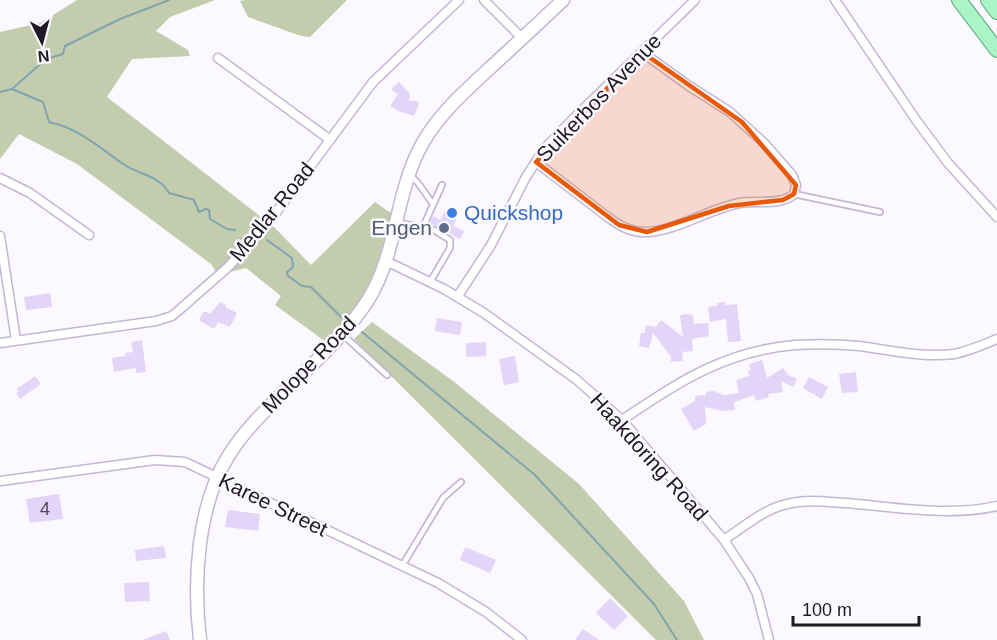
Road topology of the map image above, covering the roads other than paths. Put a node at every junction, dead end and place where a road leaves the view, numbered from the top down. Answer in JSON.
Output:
{"nodes":[{"id":1,"x":459,"y":0,"type":"edge"},
{"id":2,"x":484,"y":0,"type":"edge"},
{"id":3,"x":563,"y":0,"type":"edge"},
{"id":4,"x":695,"y":0,"type":"edge"},
{"id":5,"x":835,"y":0,"type":"edge"},
{"id":6,"x":959,"y":0,"type":"edge"},
{"id":7,"x":988,"y":0,"type":"edge"},
{"id":8,"x":997,"y":12,"type":"edge"},
{"id":9,"x":522,"y":38,"type":"junction"},
{"id":10,"x":997,"y":50,"type":"edge"},
{"id":11,"x":642,"y":52,"type":"junction"},
{"id":12,"x":218,"y":58,"type":"dead end"},
{"id":13,"x":329,"y":139,"type":"junction"},
{"id":14,"x":536,"y":162,"type":"junction"},
{"id":15,"x":409,"y":174,"type":"junction"},
{"id":16,"x":0,"y":178,"type":"edge"},
{"id":17,"x":442,"y":186,"type":"dead end"},
{"id":18,"x":794,"y":194,"type":"junction"},
{"id":19,"x":433,"y":204,"type":"junction"},
{"id":20,"x":880,"y":212,"type":"dead end"},
{"id":21,"x":997,"y":218,"type":"edge"},
{"id":22,"x":396,"y":222,"type":"junction"},
{"id":23,"x":423,"y":227,"type":"junction"},
{"id":24,"x":89,"y":234,"type":"dead end"},
{"id":25,"x":0,"y":236,"type":"edge"},
{"id":26,"x":386,"y":261,"type":"junction"},
{"id":27,"x":430,"y":282,"type":"junction"},
{"id":28,"x":458,"y":296,"type":"junction"},
{"id":29,"x":342,"y":334,"type":"junction"},
{"id":30,"x":997,"y":339,"type":"edge"},
{"id":31,"x":16,"y":340,"type":"junction"},
{"id":32,"x":0,"y":343,"type":"edge"},
{"id":33,"x":387,"y":375,"type":"dead end"},
{"id":34,"x":622,"y":420,"type":"junction"},
{"id":35,"x":216,"y":478,"type":"junction"},
{"id":36,"x":0,"y":481,"type":"edge"},
{"id":37,"x":461,"y":482,"type":"dead end"},
{"id":38,"x":997,"y":506,"type":"edge"},
{"id":39,"x":724,"y":540,"type":"junction"},
{"id":40,"x":402,"y":566,"type":"junction"},
{"id":41,"x":200,"y":640,"type":"edge"},
{"id":42,"x":522,"y":640,"type":"edge"},
{"id":43,"x":769,"y":640,"type":"edge"}],
"edges":[{"from":1,"to":13,"type":"street","name":"Medlar Road"},
{"from":2,"to":9,"type":"street"},
{"from":3,"to":9,"type":"street","name":"Molope Road"},
{"from":4,"to":11,"type":"street","name":"Suikerbos Avenue"},
{"from":5,"to":21,"type":"street"},
{"from":6,"to":10,"type":"main road"},
{"from":7,"to":8,"type":"main road"},
{"from":9,"to":15,"type":"street","name":"Molope Road"},
{"from":11,"to":14,"type":"street","name":"Suikerbos Avenue"},
{"from":11,"to":18,"type":"street"},
{"from":12,"to":13,"type":"street"},
{"from":13,"to":31,"type":"street","name":"Medlar Road"},
{"from":14,"to":18,"type":"street"},
{"from":14,"to":28,"type":"street","name":"Suikerbos Avenue"},
{"from":15,"to":19,"type":"lane"},
{"from":15,"to":22,"type":"street","name":"Molope Road"},
{"from":16,"to":24,"type":"street"},
{"from":17,"to":19,"type":"lane"},
{"from":18,"to":20,"type":"lane"},
{"from":19,"to":23,"type":"lane"},
{"from":22,"to":23,"type":"lane"},
{"from":22,"to":26,"type":"street","name":"Molope Road"},
{"from":23,"to":27,"type":"lane"},
{"from":25,"to":31,"type":"street"},
{"from":26,"to":27,"type":"street","name":"Haakdoring Road"},
{"from":26,"to":29,"type":"street","name":"Molope Road"},
{"from":27,"to":28,"type":"street","name":"Haakdoring Road"},
{"from":28,"to":34,"type":"street","name":"Haakdoring Road"},
{"from":29,"to":33,"type":"lane"},
{"from":29,"to":35,"type":"street","name":"Molope Road"},
{"from":30,"to":34,"type":"street"},
{"from":31,"to":32,"type":"street","name":"Medlar Road"},
{"from":34,"to":39,"type":"street","name":"Haakdoring Road"},
{"from":35,"to":36,"type":"street","name":"Karee Street"},
{"from":35,"to":40,"type":"street","name":"Karee Street"},
{"from":35,"to":41,"type":"street","name":"Molope Road"},
{"from":37,"to":40,"type":"lane"},
{"from":38,"to":39,"type":"street"},
{"from":39,"to":43,"type":"street","name":"Haakdoring Road"},
{"from":40,"to":42,"type":"street","name":"Karee Street"}]}
